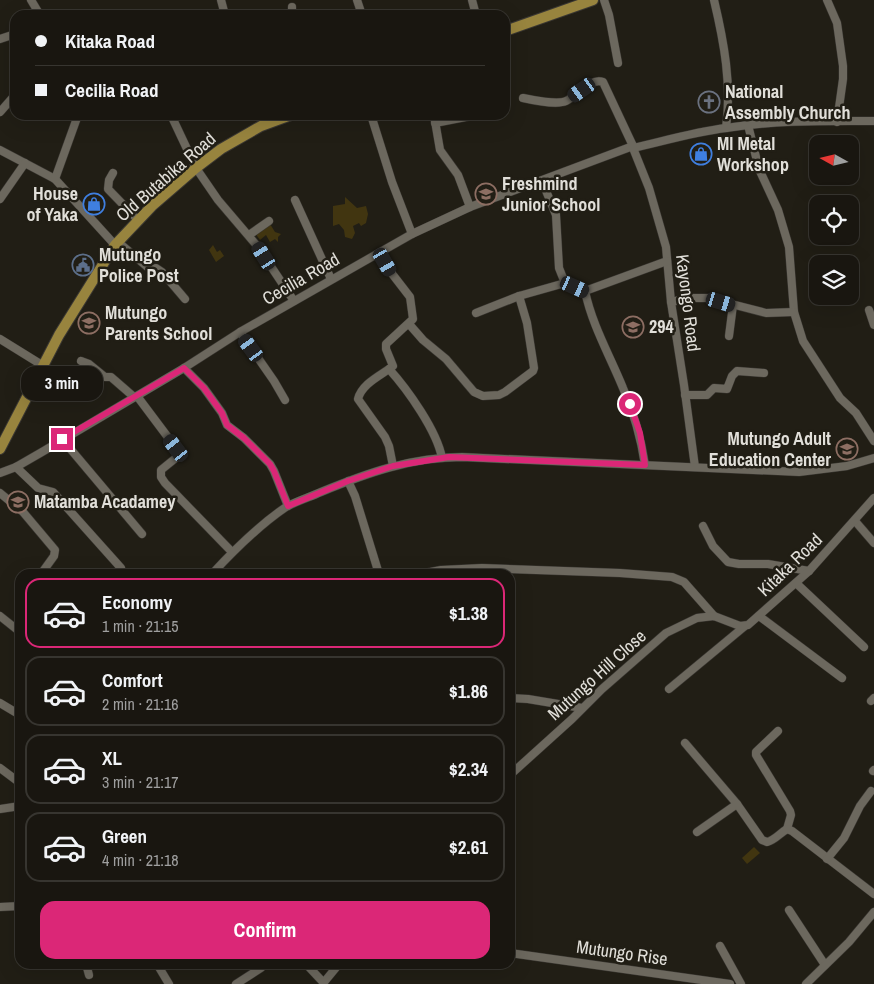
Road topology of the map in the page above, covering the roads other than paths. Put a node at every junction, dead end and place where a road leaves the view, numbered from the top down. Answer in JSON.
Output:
{"nodes":[{"id":1,"x":593,"y":0,"type":"edge"},
{"id":2,"x":604,"y":0,"type":"edge"},
{"id":3,"x":714,"y":0,"type":"edge"},
{"id":4,"x":827,"y":0,"type":"edge"},
{"id":5,"x":510,"y":29,"type":"edge"},
{"id":6,"x":618,"y":63,"type":"dead end"},
{"id":7,"x":523,"y":98,"type":"dead end"},
{"id":8,"x":10,"y":101,"type":"edge"},
{"id":9,"x":0,"y":112,"type":"edge"},
{"id":10,"x":76,"y":120,"type":"edge"},
{"id":11,"x":173,"y":120,"type":"edge"},
{"id":12,"x":277,"y":120,"type":"edge"},
{"id":13,"x":373,"y":120,"type":"edge"},
{"id":14,"x":434,"y":120,"type":"edge"},
{"id":15,"x":874,"y":121,"type":"edge"},
{"id":16,"x":837,"y":122,"type":"junction"},
{"id":17,"x":748,"y":125,"type":"junction"},
{"id":18,"x":726,"y":128,"type":"junction"},
{"id":19,"x":633,"y":147,"type":"junction"},
{"id":20,"x":0,"y":150,"type":"edge"},
{"id":21,"x":25,"y":163,"type":"junction"},
{"id":22,"x":196,"y":168,"type":"junction"},
{"id":23,"x":113,"y":173,"type":"dead end"},
{"id":24,"x":55,"y":179,"type":"junction"},
{"id":25,"x":542,"y":181,"type":"junction"},
{"id":26,"x":0,"y":199,"type":"edge"},
{"id":27,"x":294,"y":200,"type":"dead end"},
{"id":28,"x":470,"y":207,"type":"junction"},
{"id":29,"x":138,"y":220,"type":"junction"},
{"id":30,"x":269,"y":221,"type":"dead end"},
{"id":31,"x":412,"y":234,"type":"junction"},
{"id":32,"x":249,"y":235,"type":"junction"},
{"id":33,"x":116,"y":243,"type":"junction"},
{"id":34,"x":379,"y":253,"type":"junction"},
{"id":35,"x":667,"y":261,"type":"junction"},
{"id":36,"x":331,"y":279,"type":"junction"},
{"id":37,"x":565,"y":283,"type":"junction"},
{"id":38,"x":585,"y":292,"type":"junction"},
{"id":39,"x":519,"y":296,"type":"junction"},
{"id":40,"x":185,"y":299,"type":"dead end"},
{"id":41,"x":294,"y":301,"type":"junction"},
{"id":42,"x":670,"y":302,"type":"junction"},
{"id":43,"x":733,"y":306,"type":"junction"},
{"id":44,"x":868,"y":310,"type":"dead end"},
{"id":45,"x":794,"y":312,"type":"junction"},
{"id":46,"x":476,"y":313,"type":"dead end"},
{"id":47,"x":409,"y":324,"type":"junction"},
{"id":48,"x":874,"y":325,"type":"edge"},
{"id":49,"x":240,"y":332,"type":"junction"},
{"id":50,"x":729,"y":336,"type":"dead end"},
{"id":51,"x":0,"y":339,"type":"edge"},
{"id":52,"x":81,"y":360,"type":"dead end"},
{"id":53,"x":42,"y":366,"type":"junction"},
{"id":54,"x":184,"y":368,"type":"junction"},
{"id":55,"x":389,"y":370,"type":"junction"},
{"id":56,"x":764,"y":373,"type":"dead end"},
{"id":57,"x":685,"y":395,"type":"junction"},
{"id":58,"x":136,"y":397,"type":"junction"},
{"id":59,"x":285,"y":400,"type":"dead end"},
{"id":60,"x":62,"y":439,"type":"junction"},
{"id":61,"x":874,"y":441,"type":"edge"},
{"id":62,"x":1,"y":447,"type":"edge"},
{"id":63,"x":442,"y":458,"type":"junction"},
{"id":64,"x":874,"y":458,"type":"edge"},
{"id":65,"x":645,"y":465,"type":"junction"},
{"id":66,"x":393,"y":466,"type":"junction"},
{"id":67,"x":16,"y":467,"type":"junction"},
{"id":68,"x":695,"y":468,"type":"junction"},
{"id":69,"x":0,"y":473,"type":"edge"},
{"id":70,"x":348,"y":481,"type":"junction"},
{"id":71,"x":0,"y":493,"type":"edge"},
{"id":72,"x":874,"y":498,"type":"edge"},
{"id":73,"x":288,"y":506,"type":"junction"},
{"id":74,"x":855,"y":521,"type":"junction"},
{"id":75,"x":703,"y":526,"type":"dead end"},
{"id":76,"x":142,"y":534,"type":"dead end"},
{"id":77,"x":874,"y":543,"type":"edge"},
{"id":78,"x":232,"y":552,"type":"junction"},
{"id":79,"x":121,"y":568,"type":"dead end"},
{"id":80,"x":45,"y":569,"type":"edge"},
{"id":81,"x":217,"y":569,"type":"edge"},
{"id":82,"x":378,"y":569,"type":"edge"},
{"id":83,"x":809,"y":571,"type":"junction"},
{"id":84,"x":515,"y":572,"type":"edge"},
{"id":85,"x":796,"y":583,"type":"junction"},
{"id":86,"x":714,"y":616,"type":"junction"},
{"id":87,"x":759,"y":616,"type":"junction"},
{"id":88,"x":1,"y":618,"type":"edge"},
{"id":89,"x":745,"y":626,"type":"junction"},
{"id":90,"x":15,"y":628,"type":"edge"},
{"id":91,"x":864,"y":647,"type":"dead end"},
{"id":92,"x":842,"y":678,"type":"dead end"},
{"id":93,"x":669,"y":688,"type":"dead end"},
{"id":94,"x":515,"y":698,"type":"edge"},
{"id":95,"x":0,"y":703,"type":"edge"},
{"id":96,"x":582,"y":708,"type":"junction"},
{"id":97,"x":15,"y":712,"type":"edge"},
{"id":98,"x":778,"y":731,"type":"dead end"},
{"id":99,"x":685,"y":743,"type":"dead end"},
{"id":100,"x":0,"y":768,"type":"edge"},
{"id":101,"x":515,"y":770,"type":"edge"},
{"id":102,"x":15,"y":779,"type":"edge"},
{"id":103,"x":871,"y":791,"type":"dead end"},
{"id":104,"x":736,"y":804,"type":"junction"},
{"id":105,"x":15,"y":807,"type":"edge"},
{"id":106,"x":0,"y":809,"type":"edge"},
{"id":107,"x":788,"y":830,"type":"junction"},
{"id":108,"x":697,"y":832,"type":"dead end"},
{"id":109,"x":827,"y":859,"type":"junction"},
{"id":110,"x":874,"y":894,"type":"edge"},
{"id":111,"x":15,"y":906,"type":"edge"},
{"id":112,"x":0,"y":907,"type":"edge"},
{"id":113,"x":789,"y":910,"type":"dead end"},
{"id":114,"x":874,"y":912,"type":"edge"},
{"id":115,"x":720,"y":946,"type":"dead end"},
{"id":116,"x":515,"y":954,"type":"edge"},
{"id":117,"x":825,"y":965,"type":"junction"},
{"id":118,"x":87,"y":969,"type":"edge"},
{"id":119,"x":160,"y":969,"type":"edge"},
{"id":120,"x":259,"y":969,"type":"edge"},
{"id":121,"x":311,"y":969,"type":"edge"},
{"id":122,"x":336,"y":969,"type":"edge"},
{"id":123,"x":89,"y":975,"type":"dead end"},
{"id":124,"x":170,"y":984,"type":"edge"},
{"id":125,"x":236,"y":984,"type":"edge"},
{"id":126,"x":730,"y":984,"type":"edge"},
{"id":127,"x":741,"y":984,"type":"edge"},
{"id":128,"x":806,"y":984,"type":"edge"}],
"edges":[{"from":1,"to":5,"type":"main road"},
{"from":2,"to":6,"type":"street"},
{"from":3,"to":18,"type":"street"},
{"from":4,"to":16,"type":"street"},
{"from":7,"to":19,"type":"street","name":"Kayongo Road"},
{"from":8,"to":9,"type":"street"},
{"from":10,"to":24,"type":"street"},
{"from":11,"to":22,"type":"street"},
{"from":12,"to":22,"type":"main road","name":"Old Butabika Road"},
{"from":13,"to":31,"type":"street"},
{"from":14,"to":28,"type":"street"},
{"from":15,"to":16,"type":"street","name":"Cecilia Road"},
{"from":16,"to":17,"type":"street","name":"Cecilia Road"},
{"from":17,"to":18,"type":"street","name":"Cecilia Road"},
{"from":17,"to":45,"type":"street"},
{"from":18,"to":19,"type":"street","name":"Cecilia Road"},
{"from":19,"to":25,"type":"street","name":"Cecilia Road"},
{"from":19,"to":35,"type":"street","name":"Kayongo Road"},
{"from":20,"to":21,"type":"street"},
{"from":21,"to":24,"type":"street"},
{"from":21,"to":26,"type":"street"},
{"from":22,"to":29,"type":"main road","name":"Old Butabika Road"},
{"from":22,"to":32,"type":"street"},
{"from":23,"to":29,"type":"street"},
{"from":24,"to":33,"type":"street"},
{"from":25,"to":28,"type":"street","name":"Cecilia Road"},
{"from":25,"to":37,"type":"street"},
{"from":27,"to":36,"type":"street"},
{"from":28,"to":31,"type":"street","name":"Cecilia Road"},
{"from":29,"to":33,"type":"main road","name":"Old Butabika Road"},
{"from":30,"to":32,"type":"street"},
{"from":31,"to":34,"type":"street","name":"Cecilia Road"},
{"from":32,"to":41,"type":"street"},
{"from":33,"to":40,"type":"street"},
{"from":33,"to":53,"type":"main road","name":"Old Butabika Road"},
{"from":34,"to":36,"type":"street","name":"Cecilia Road"},
{"from":34,"to":47,"type":"street"},
{"from":35,"to":38,"type":"street"},
{"from":35,"to":42,"type":"street","name":"Kayongo Road"},
{"from":36,"to":41,"type":"street","name":"Cecilia Road"},
{"from":37,"to":38,"type":"street"},
{"from":37,"to":39,"type":"street"},
{"from":38,"to":65,"type":"street"},
{"from":39,"to":46,"type":"street"},
{"from":39,"to":47,"type":"street"},
{"from":41,"to":49,"type":"street","name":"Cecilia Road"},
{"from":42,"to":43,"type":"street"},
{"from":42,"to":57,"type":"street","name":"Kayongo Road"},
{"from":43,"to":45,"type":"street"},
{"from":43,"to":50,"type":"street"},
{"from":44,"to":48,"type":"street"},
{"from":45,"to":61,"type":"street"},
{"from":47,"to":55,"type":"street"},
{"from":49,"to":54,"type":"street","name":"Cecilia Road"},
{"from":49,"to":59,"type":"street"},
{"from":51,"to":53,"type":"street"},
{"from":52,"to":58,"type":"street"},
{"from":53,"to":62,"type":"main road","name":"Old Butabika Road"},
{"from":54,"to":58,"type":"street","name":"Cecilia Road"},
{"from":54,"to":73,"type":"street"},
{"from":55,"to":63,"type":"street"},
{"from":55,"to":66,"type":"street"},
{"from":56,"to":57,"type":"street"},
{"from":57,"to":68,"type":"street","name":"Kayongo Road"},
{"from":58,"to":60,"type":"street","name":"Cecilia Road"},
{"from":58,"to":78,"type":"street"},
{"from":60,"to":67,"type":"street","name":"Cecilia Road"},
{"from":60,"to":76,"type":"street"},
{"from":63,"to":65,"type":"street"},
{"from":63,"to":66,"type":"street"},
{"from":64,"to":68,"type":"street"},
{"from":65,"to":68,"type":"street"},
{"from":66,"to":70,"type":"street"},
{"from":67,"to":69,"type":"street","name":"Cecilia Road"},
{"from":67,"to":79,"type":"street"},
{"from":70,"to":73,"type":"street"},
{"from":70,"to":82,"type":"street"},
{"from":71,"to":80,"type":"street"},
{"from":72,"to":74,"type":"street","name":"Kitaka Road"},
{"from":73,"to":78,"type":"street"},
{"from":74,"to":77,"type":"street"},
{"from":74,"to":83,"type":"street","name":"Kitaka Road"},
{"from":75,"to":83,"type":"street"},
{"from":78,"to":81,"type":"street"},
{"from":83,"to":85,"type":"street","name":"Kitaka Road"},
{"from":84,"to":86,"type":"street"},
{"from":85,"to":87,"type":"street","name":"Kitaka Road"},
{"from":85,"to":91,"type":"street"},
{"from":86,"to":89,"type":"street"},
{"from":86,"to":96,"type":"street","name":"Mutungo Hill Close"},
{"from":87,"to":89,"type":"street","name":"Kitaka Road"},
{"from":87,"to":92,"type":"street"},
{"from":88,"to":90,"type":"street"},
{"from":89,"to":93,"type":"street","name":"Kitaka Road"},
{"from":94,"to":96,"type":"street"},
{"from":95,"to":97,"type":"street"},
{"from":96,"to":101,"type":"street","name":"Mutungo Hill Close"},
{"from":98,"to":107,"type":"street"},
{"from":99,"to":104,"type":"street"},
{"from":100,"to":102,"type":"street"},
{"from":103,"to":109,"type":"street"},
{"from":104,"to":107,"type":"street"},
{"from":104,"to":108,"type":"street"},
{"from":105,"to":106,"type":"street"},
{"from":107,"to":109,"type":"street"},
{"from":109,"to":110,"type":"street"},
{"from":111,"to":112,"type":"street"},
{"from":113,"to":117,"type":"street"},
{"from":114,"to":117,"type":"street"},
{"from":115,"to":127,"type":"street"},
{"from":116,"to":126,"type":"street","name":"Mutungo Rise"},
{"from":117,"to":128,"type":"street"},
{"from":118,"to":123,"type":"street"},
{"from":119,"to":124,"type":"street"},
{"from":120,"to":125,"type":"street"},
{"from":121,"to":122,"type":"street"}]}
